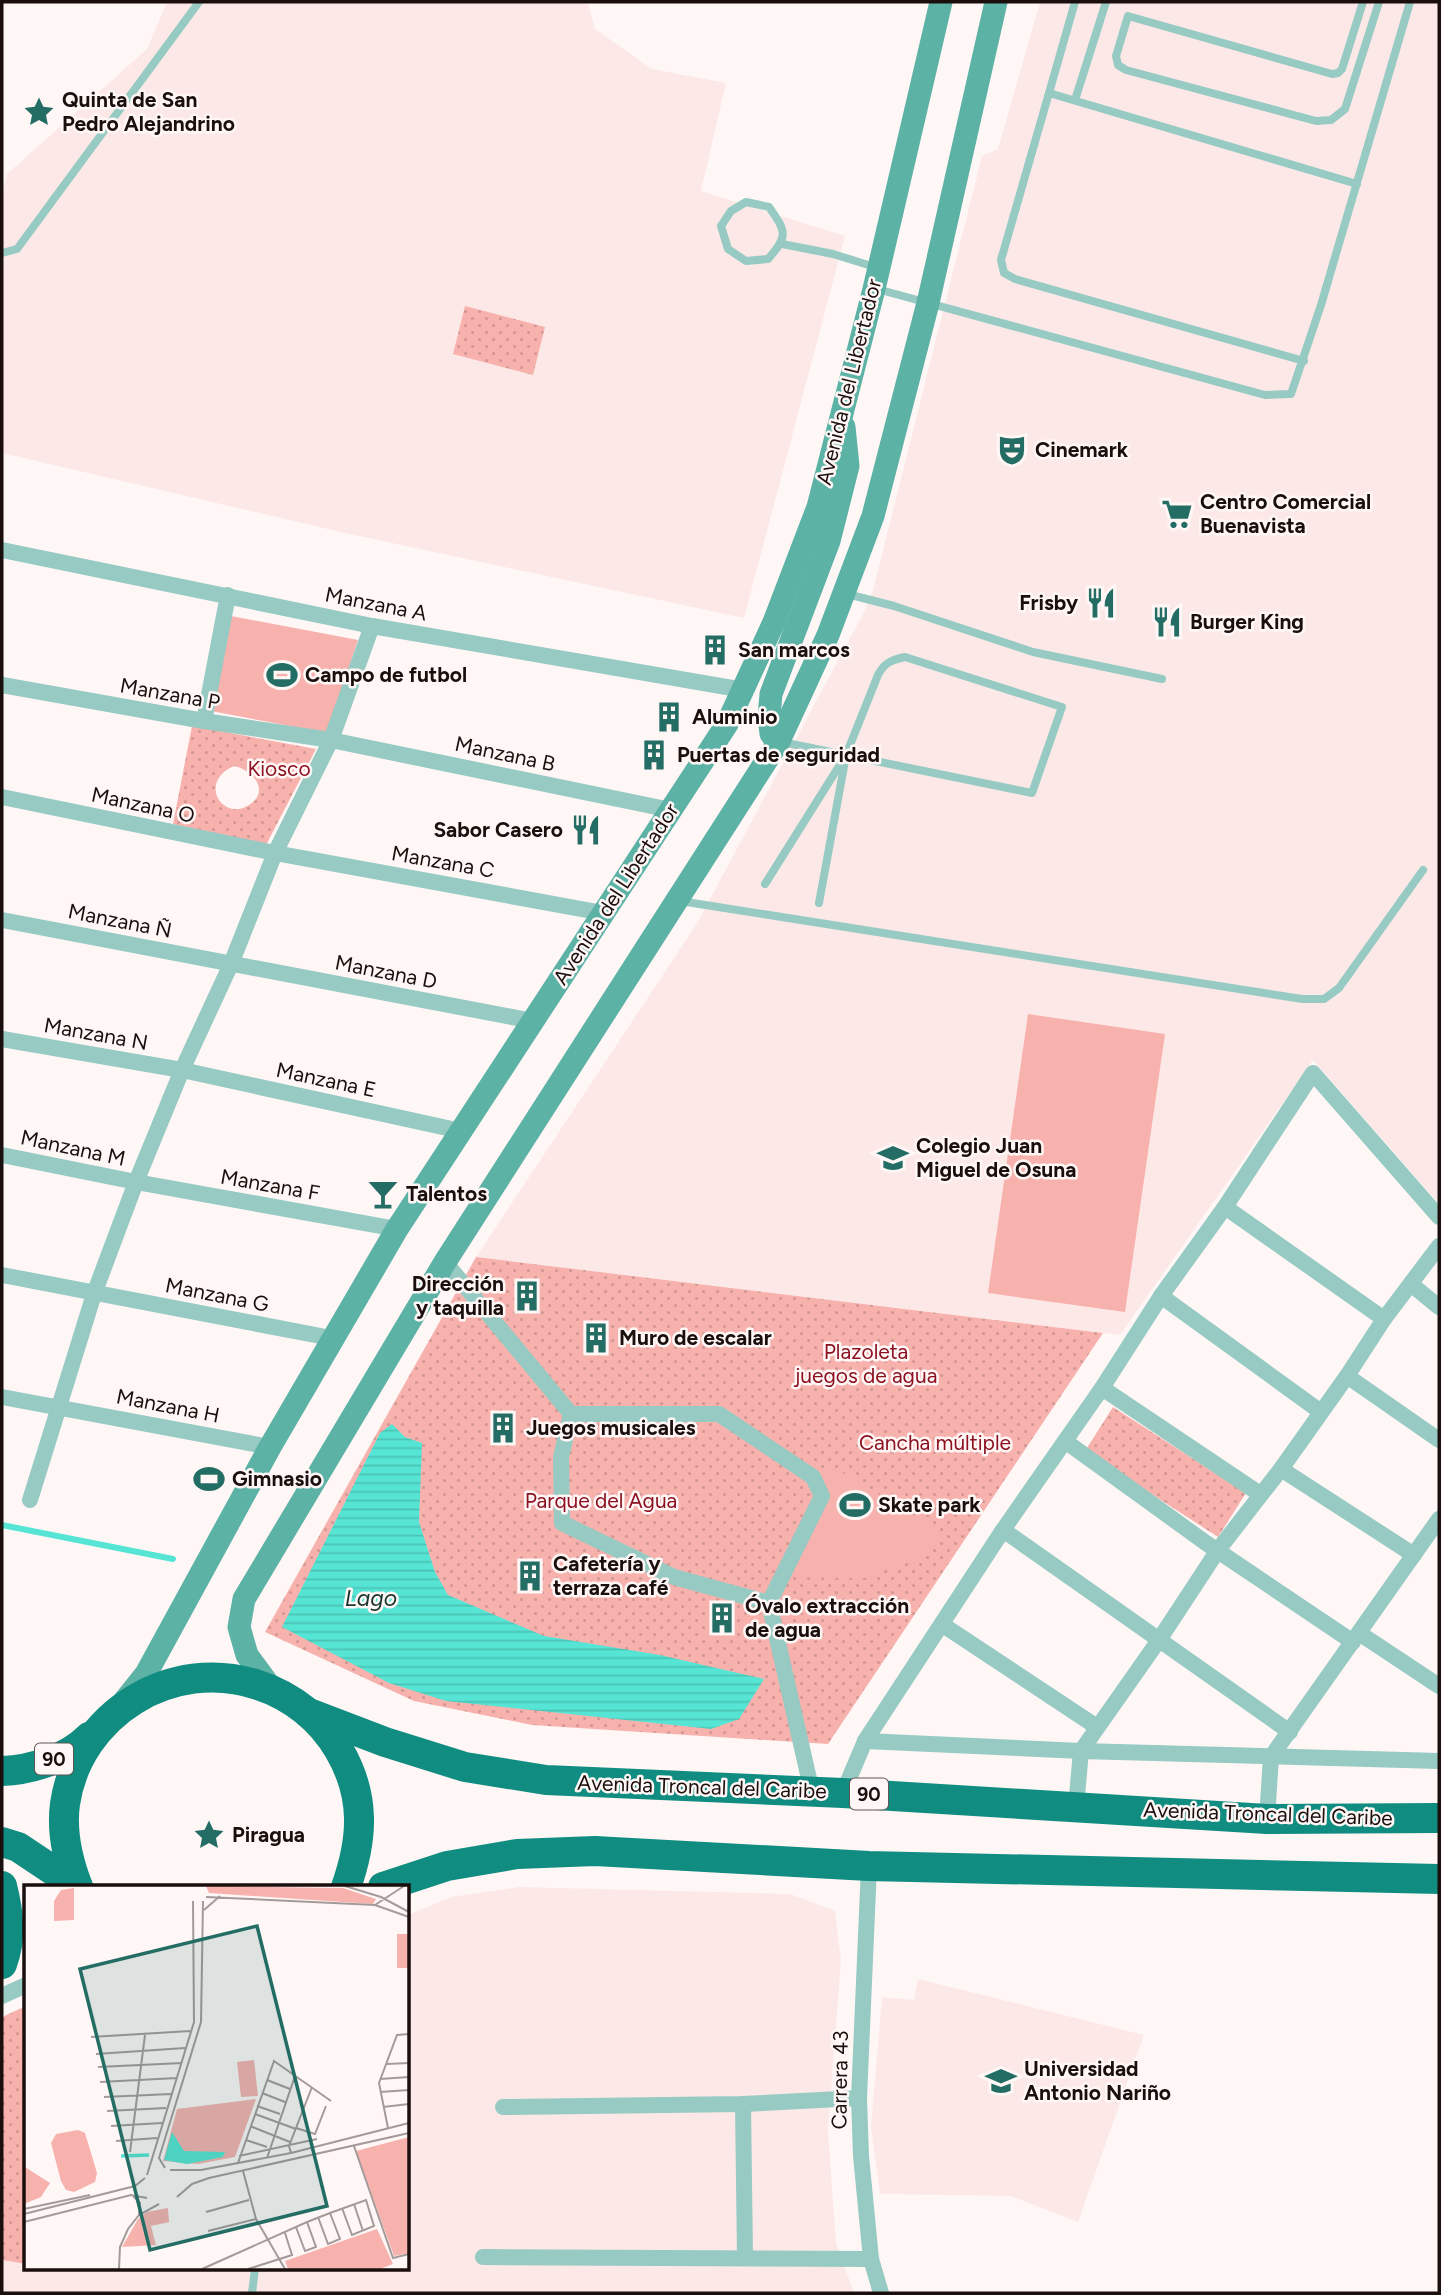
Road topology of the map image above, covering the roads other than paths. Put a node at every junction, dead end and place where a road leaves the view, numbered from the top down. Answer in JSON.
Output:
{"nodes":[{"id":1,"x":199,"y":2,"type":"edge"},
{"id":2,"x":941,"y":2,"type":"edge"},
{"id":3,"x":996,"y":2,"type":"edge"},
{"id":4,"x":1075,"y":2,"type":"edge"},
{"id":5,"x":1106,"y":2,"type":"edge"},
{"id":6,"x":1363,"y":2,"type":"edge"},
{"id":7,"x":1379,"y":2,"type":"edge"},
{"id":8,"x":1410,"y":2,"type":"edge"},
{"id":9,"x":1049,"y":93,"type":"junction"},
{"id":10,"x":1075,"y":100,"type":"junction"},
{"id":11,"x":1357,"y":184,"type":"junction"},
{"id":12,"x":782,"y":244,"type":"junction"},
{"id":13,"x":2,"y":253,"type":"edge"},
{"id":14,"x":876,"y":278,"type":"junction"},
{"id":15,"x":928,"y":303,"type":"junction"},
{"id":16,"x":1304,"y":361,"type":"junction"},
{"id":17,"x":843,"y":410,"type":"junction"},
{"id":18,"x":2,"y":550,"type":"edge"},
{"id":19,"x":844,"y":593,"type":"junction"},
{"id":20,"x":228,"y":595,"type":"junction"},
{"id":21,"x":372,"y":626,"type":"junction"},
{"id":22,"x":1163,"y":679,"type":"dead end"},
{"id":23,"x":2,"y":685,"type":"edge"},
{"id":24,"x":744,"y":691,"type":"junction"},
{"id":25,"x":204,"y":721,"type":"junction"},
{"id":26,"x":331,"y":740,"type":"junction"},
{"id":27,"x":779,"y":741,"type":"junction"},
{"id":28,"x":846,"y":755,"type":"junction"},
{"id":29,"x":2,"y":797,"type":"edge"},
{"id":30,"x":671,"y":810,"type":"junction"},
{"id":31,"x":275,"y":853,"type":"junction"},
{"id":32,"x":1423,"y":870,"type":"dead end"},
{"id":33,"x":765,"y":884,"type":"dead end"},
{"id":34,"x":677,"y":901,"type":"junction"},
{"id":35,"x":819,"y":903,"type":"dead end"},
{"id":36,"x":604,"y":913,"type":"junction"},
{"id":37,"x":2,"y":920,"type":"edge"},
{"id":38,"x":231,"y":964,"type":"junction"},
{"id":39,"x":533,"y":1021,"type":"junction"},
{"id":40,"x":2,"y":1039,"type":"edge"},
{"id":41,"x":182,"y":1070,"type":"junction"},
{"id":42,"x":461,"y":1131,"type":"junction"},
{"id":43,"x":2,"y":1155,"type":"edge"},
{"id":44,"x":136,"y":1182,"type":"junction"},
{"id":45,"x":1226,"y":1207,"type":"junction"},
{"id":46,"x":1439,"y":1217,"type":"edge"},
{"id":47,"x":397,"y":1229,"type":"junction"},
{"id":48,"x":1439,"y":1246,"type":"edge"},
{"id":49,"x":445,"y":1262,"type":"junction"},
{"id":50,"x":2,"y":1275,"type":"edge"},
{"id":51,"x":1412,"y":1285,"type":"junction"},
{"id":52,"x":94,"y":1294,"type":"junction"},
{"id":53,"x":1161,"y":1296,"type":"junction"},
{"id":54,"x":1439,"y":1307,"type":"edge"},
{"id":55,"x":1384,"y":1319,"type":"junction"},
{"id":56,"x":331,"y":1338,"type":"junction"},
{"id":57,"x":1347,"y":1376,"type":"junction"},
{"id":58,"x":1102,"y":1388,"type":"junction"},
{"id":59,"x":2,"y":1397,"type":"edge"},
{"id":60,"x":59,"y":1407,"type":"junction"},
{"id":61,"x":1321,"y":1412,"type":"junction"},
{"id":62,"x":571,"y":1414,"type":"junction"},
{"id":63,"x":1439,"y":1440,"type":"edge"},
{"id":64,"x":1065,"y":1441,"type":"junction"},
{"id":65,"x":270,"y":1447,"type":"junction"},
{"id":66,"x":1281,"y":1469,"type":"junction"},
{"id":67,"x":1260,"y":1494,"type":"junction"},
{"id":68,"x":30,"y":1500,"type":"dead end"},
{"id":69,"x":1439,"y":1519,"type":"edge"},
{"id":70,"x":1003,"y":1530,"type":"junction"},
{"id":71,"x":1217,"y":1550,"type":"junction"},
{"id":72,"x":1414,"y":1555,"type":"junction"},
{"id":73,"x":769,"y":1603,"type":"junction"},
{"id":74,"x":943,"y":1625,"type":"junction"},
{"id":75,"x":1356,"y":1637,"type":"junction"},
{"id":76,"x":1159,"y":1640,"type":"junction"},
{"id":77,"x":1439,"y":1686,"type":"edge"},
{"id":78,"x":272,"y":1689,"type":"junction"},
{"id":79,"x":309,"y":1713,"type":"junction"},
{"id":80,"x":107,"y":1720,"type":"junction"},
{"id":81,"x":1097,"y":1727,"type":"junction"},
{"id":82,"x":1290,"y":1731,"type":"junction"},
{"id":83,"x":865,"y":1741,"type":"junction"},
{"id":84,"x":1081,"y":1751,"type":"junction"},
{"id":85,"x":1271,"y":1757,"type":"junction"},
{"id":86,"x":1439,"y":1761,"type":"edge"},
{"id":87,"x":2,"y":1771,"type":"edge"},
{"id":88,"x":812,"y":1792,"type":"junction"},
{"id":89,"x":843,"y":1793,"type":"junction"},
{"id":90,"x":1076,"y":1807,"type":"junction"},
{"id":91,"x":1439,"y":1818,"type":"edge"},
{"id":92,"x":1267,"y":1819,"type":"junction"},
{"id":93,"x":2,"y":1842,"type":"edge"},
{"id":94,"x":869,"y":1866,"type":"junction"},
{"id":95,"x":1439,"y":1879,"type":"edge"},
{"id":96,"x":75,"y":1885,"type":"edge"},
{"id":97,"x":77,"y":1885,"type":"edge"},
{"id":98,"x":347,"y":1885,"type":"edge"},
{"id":99,"x":389,"y":1885,"type":"edge"},
{"id":100,"x":2,"y":1886,"type":"edge"},
{"id":101,"x":2,"y":1964,"type":"edge"},
{"id":102,"x":24,"y":1986,"type":"edge"},
{"id":103,"x":2,"y":1996,"type":"edge"},
{"id":104,"x":859,"y":2098,"type":"junction"},
{"id":105,"x":743,"y":2104,"type":"junction"},
{"id":106,"x":503,"y":2107,"type":"dead end"},
{"id":107,"x":483,"y":2257,"type":"dead end"},
{"id":108,"x":745,"y":2258,"type":"junction"},
{"id":109,"x":871,"y":2259,"type":"junction"},
{"id":110,"x":256,"y":2270,"type":"edge"},
{"id":111,"x":252,"y":2293,"type":"edge"},
{"id":112,"x":881,"y":2293,"type":"edge"}],
"edges":[{"from":1,"to":13,"type":"lane"},
{"from":2,"to":14,"type":"main road","name":"Avenida del Libertador"},
{"from":3,"to":15,"type":"main road"},
{"from":4,"to":9,"type":"lane"},
{"from":5,"to":10,"type":"lane"},
{"from":6,"to":7,"type":"lane"},
{"from":8,"to":11,"type":"lane"},
{"from":9,"to":10,"type":"lane"},
{"from":9,"to":16,"type":"lane"},
{"from":10,"to":11,"type":"lane"},
{"from":11,"to":16,"type":"lane"},
{"from":12,"to":12,"type":"lane"},
{"from":12,"to":14,"type":"lane"},
{"from":14,"to":15,"type":"lane"},
{"from":14,"to":17,"type":"main road","name":"Avenida del Libertador"},
{"from":15,"to":16,"type":"lane"},
{"from":15,"to":19,"type":"main road"},
{"from":17,"to":24,"type":"main road","name":"Avenida del Libertador"},
{"from":17,"to":27,"type":"main road"},
{"from":18,"to":20,"type":"street","name":"Manzana A"},
{"from":19,"to":22,"type":"lane"},
{"from":19,"to":27,"type":"main road"},
{"from":20,"to":21,"type":"street","name":"Manzana A"},
{"from":20,"to":25,"type":"street"},
{"from":21,"to":24,"type":"street","name":"Manzana A"},
{"from":21,"to":26,"type":"street"},
{"from":23,"to":25,"type":"street","name":"Manzana P"},
{"from":24,"to":30,"type":"main road","name":"Avenida del Libertador"},
{"from":25,"to":26,"type":"street","name":"Manzana P"},
{"from":26,"to":30,"type":"street","name":"Manzana B"},
{"from":26,"to":31,"type":"street"},
{"from":27,"to":28,"type":"lane"},
{"from":27,"to":34,"type":"main road"},
{"from":28,"to":28,"type":"lane"},
{"from":28,"to":33,"type":"lane"},
{"from":28,"to":35,"type":"lane"},
{"from":29,"to":31,"type":"street","name":"Manzana O"},
{"from":30,"to":36,"type":"main road","name":"Avenida del Libertador"},
{"from":31,"to":36,"type":"street","name":"Manzana C"},
{"from":31,"to":38,"type":"street"},
{"from":32,"to":34,"type":"lane"},
{"from":34,"to":49,"type":"main road"},
{"from":36,"to":39,"type":"main road","name":"Avenida del Libertador"},
{"from":37,"to":38,"type":"street","name":"Manzana Ñ"},
{"from":38,"to":39,"type":"street","name":"Manzana D"},
{"from":38,"to":41,"type":"street"},
{"from":39,"to":42,"type":"main road","name":"Avenida del Libertador"},
{"from":40,"to":41,"type":"street","name":"Manzana N"},
{"from":41,"to":42,"type":"street","name":"Manzana E"},
{"from":41,"to":44,"type":"street"},
{"from":42,"to":47,"type":"main road","name":"Avenida del Libertador"},
{"from":43,"to":44,"type":"street","name":"Manzana M"},
{"from":44,"to":47,"type":"street","name":"Manzana F"},
{"from":44,"to":52,"type":"street"},
{"from":45,"to":46,"type":"street"},
{"from":45,"to":53,"type":"street"},
{"from":45,"to":55,"type":"street"},
{"from":47,"to":56,"type":"main road","name":"Avenida del Libertador"},
{"from":48,"to":51,"type":"street"},
{"from":49,"to":62,"type":"street"},
{"from":49,"to":78,"type":"main road"},
{"from":50,"to":52,"type":"street","name":"Manzana G"},
{"from":51,"to":54,"type":"street"},
{"from":51,"to":55,"type":"street"},
{"from":52,"to":56,"type":"street","name":"Manzana G"},
{"from":52,"to":60,"type":"street"},
{"from":53,"to":58,"type":"street"},
{"from":53,"to":61,"type":"street"},
{"from":55,"to":57,"type":"street"},
{"from":56,"to":65,"type":"main road","name":"Avenida del Libertador"},
{"from":57,"to":61,"type":"street"},
{"from":57,"to":63,"type":"street"},
{"from":58,"to":64,"type":"street"},
{"from":58,"to":67,"type":"street"},
{"from":59,"to":60,"type":"street","name":"Manzana H"},
{"from":60,"to":65,"type":"street","name":"Manzana H"},
{"from":60,"to":68,"type":"street"},
{"from":61,"to":66,"type":"street"},
{"from":62,"to":73,"type":"street"},
{"from":62,"to":73,"type":"street"},
{"from":64,"to":70,"type":"street"},
{"from":64,"to":71,"type":"street"},
{"from":65,"to":80,"type":"main road","name":"Avenida del Libertador"},
{"from":66,"to":67,"type":"street"},
{"from":66,"to":72,"type":"street"},
{"from":67,"to":71,"type":"street"},
{"from":69,"to":72,"type":"street"},
{"from":70,"to":74,"type":"street"},
{"from":70,"to":76,"type":"street"},
{"from":71,"to":75,"type":"street"},
{"from":71,"to":76,"type":"street"},
{"from":72,"to":75,"type":"street"},
{"from":73,"to":88,"type":"street"},
{"from":74,"to":81,"type":"street"},
{"from":74,"to":83,"type":"street"},
{"from":75,"to":77,"type":"street"},
{"from":75,"to":82,"type":"street"},
{"from":76,"to":81,"type":"street"},
{"from":76,"to":82,"type":"street"},
{"from":78,"to":79,"type":"highway"},
{"from":78,"to":80,"type":"highway"},
{"from":79,"to":88,"type":"highway","name":"Avenida Troncal del Caribe","number":"90"},
{"from":79,"to":98,"type":"highway"},
{"from":80,"to":87,"type":"highway","number":"90"},
{"from":80,"to":97,"type":"highway"},
{"from":81,"to":84,"type":"street"},
{"from":82,"to":85,"type":"street"},
{"from":83,"to":84,"type":"street"},
{"from":83,"to":89,"type":"street"},
{"from":84,"to":85,"type":"street"},
{"from":84,"to":90,"type":"street"},
{"from":85,"to":86,"type":"street"},
{"from":85,"to":92,"type":"street"},
{"from":88,"to":89,"type":"highway","name":"Avenida Troncal del Caribe","number":"90"},
{"from":89,"to":90,"type":"highway","name":"Avenida Troncal del Caribe","number":"90"},
{"from":90,"to":92,"type":"highway","name":"Avenida Troncal del Caribe","number":"90"},
{"from":91,"to":92,"type":"highway","name":"Avenida Troncal del Caribe","number":"90"},
{"from":93,"to":96,"type":"highway"},
{"from":94,"to":95,"type":"highway"},
{"from":94,"to":99,"type":"highway"},
{"from":94,"to":104,"type":"street","name":"Carrera 43"},
{"from":100,"to":101,"type":"highway"},
{"from":102,"to":103,"type":"street"},
{"from":104,"to":105,"type":"street"},
{"from":104,"to":109,"type":"street","name":"Carrera 43"},
{"from":105,"to":106,"type":"street"},
{"from":105,"to":108,"type":"street"},
{"from":107,"to":108,"type":"street"},
{"from":108,"to":109,"type":"street"},
{"from":109,"to":112,"type":"street","name":"Carrera 43"},
{"from":110,"to":111,"type":"lane"}]}
